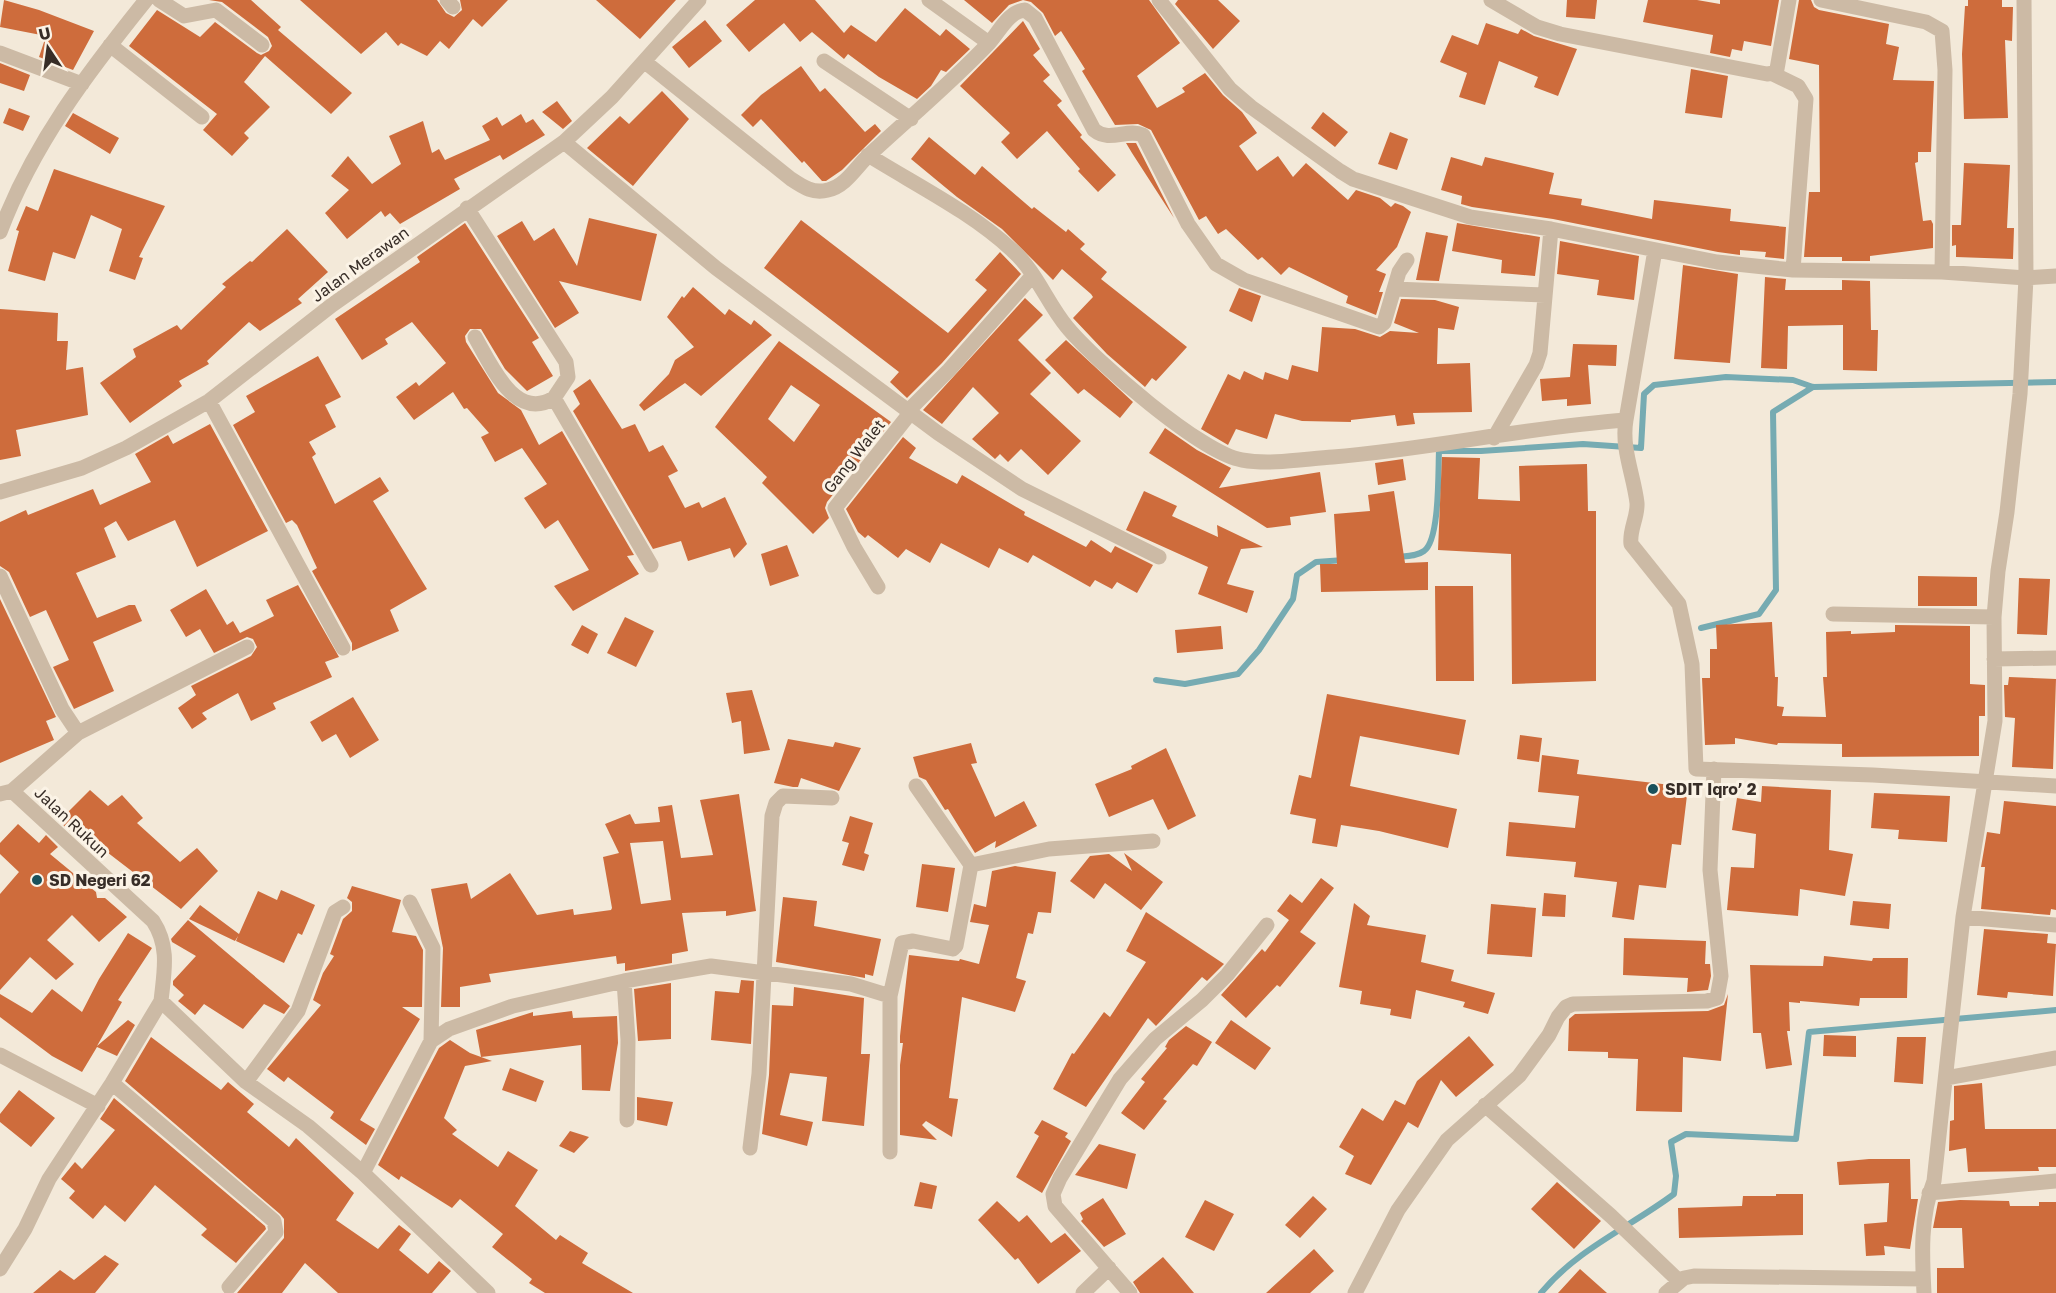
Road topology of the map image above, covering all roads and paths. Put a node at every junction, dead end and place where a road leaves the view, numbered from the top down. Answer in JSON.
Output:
{"nodes":[{"id":1,"x":146,"y":0,"type":"edge"},
{"id":2,"x":159,"y":0,"type":"edge"},
{"id":3,"x":699,"y":0,"type":"edge"},
{"id":4,"x":929,"y":0,"type":"edge"},
{"id":5,"x":1159,"y":0,"type":"edge"},
{"id":6,"x":1491,"y":0,"type":"edge"},
{"id":7,"x":1789,"y":0,"type":"edge"},
{"id":8,"x":1821,"y":0,"type":"edge"},
{"id":9,"x":2024,"y":0,"type":"edge"},
{"id":10,"x":1513,"y":7,"type":"edge"},
{"id":11,"x":989,"y":43,"type":"junction"},
{"id":12,"x":110,"y":45,"type":"junction"},
{"id":13,"x":262,"y":45,"type":"dead end"},
{"id":14,"x":0,"y":53,"type":"edge"},
{"id":15,"x":824,"y":61,"type":"dead end"},
{"id":16,"x":645,"y":62,"type":"junction"},
{"id":17,"x":1773,"y":74,"type":"junction"},
{"id":18,"x":82,"y":84,"type":"junction"},
{"id":19,"x":202,"y":117,"type":"dead end"},
{"id":20,"x":911,"y":119,"type":"junction"},
{"id":21,"x":564,"y":142,"type":"junction"},
{"id":22,"x":868,"y":156,"type":"junction"},
{"id":23,"x":467,"y":208,"type":"junction"},
{"id":24,"x":1551,"y":229,"type":"junction"},
{"id":25,"x":0,"y":232,"type":"edge"},
{"id":26,"x":1655,"y":250,"type":"junction"},
{"id":27,"x":1407,"y":260,"type":"dead end"},
{"id":28,"x":1793,"y":270,"type":"junction"},
{"id":29,"x":1942,"y":272,"type":"junction"},
{"id":30,"x":1034,"y":275,"type":"junction"},
{"id":31,"x":2056,"y":276,"type":"edge"},
{"id":32,"x":2026,"y":278,"type":"junction"},
{"id":33,"x":1394,"y":289,"type":"junction"},
{"id":34,"x":1545,"y":295,"type":"junction"},
{"id":35,"x":475,"y":337,"type":"dead end"},
{"id":36,"x":554,"y":398,"type":"junction"},
{"id":37,"x":209,"y":401,"type":"junction"},
{"id":38,"x":910,"y":411,"type":"junction"},
{"id":39,"x":1625,"y":424,"type":"junction"},
{"id":40,"x":1494,"y":438,"type":"junction"},
{"id":41,"x":0,"y":492,"type":"edge"},
{"id":42,"x":1159,"y":557,"type":"dead end"},
{"id":43,"x":651,"y":566,"type":"dead end"},
{"id":44,"x":0,"y":576,"type":"edge"},
{"id":45,"x":878,"y":587,"type":"dead end"},
{"id":46,"x":1833,"y":614,"type":"dead end"},
{"id":47,"x":1994,"y":617,"type":"junction"},
{"id":48,"x":247,"y":647,"type":"dead end"},
{"id":49,"x":343,"y":648,"type":"dead end"},
{"id":50,"x":2056,"y":658,"type":"edge"},
{"id":51,"x":1994,"y":659,"type":"junction"},
{"id":52,"x":78,"y":733,"type":"junction"},
{"id":53,"x":1714,"y":769,"type":"junction"},
{"id":54,"x":1986,"y":784,"type":"junction"},
{"id":55,"x":916,"y":786,"type":"dead end"},
{"id":56,"x":2056,"y":786,"type":"edge"},
{"id":57,"x":6,"y":792,"type":"edge"},
{"id":58,"x":832,"y":798,"type":"dead end"},
{"id":59,"x":1153,"y":841,"type":"dead end"},
{"id":60,"x":971,"y":865,"type":"junction"},
{"id":61,"x":410,"y":902,"type":"dead end"},
{"id":62,"x":343,"y":908,"type":"dead end"},
{"id":63,"x":1963,"y":917,"type":"junction"},
{"id":64,"x":1267,"y":925,"type":"dead end"},
{"id":65,"x":2056,"y":925,"type":"edge"},
{"id":66,"x":766,"y":971,"type":"junction"},
{"id":67,"x":624,"y":981,"type":"junction"},
{"id":68,"x":890,"y":996,"type":"junction"},
{"id":69,"x":160,"y":1001,"type":"junction"},
{"id":70,"x":431,"y":1041,"type":"junction"},
{"id":71,"x":0,"y":1055,"type":"edge"},
{"id":72,"x":2056,"y":1058,"type":"edge"},
{"id":73,"x":1946,"y":1078,"type":"junction"},
{"id":74,"x":246,"y":1082,"type":"junction"},
{"id":75,"x":112,"y":1083,"type":"junction"},
{"id":76,"x":1485,"y":1105,"type":"junction"},
{"id":77,"x":98,"y":1106,"type":"junction"},
{"id":78,"x":627,"y":1120,"type":"dead end"},
{"id":79,"x":750,"y":1148,"type":"dead end"},
{"id":80,"x":890,"y":1152,"type":"dead end"},
{"id":81,"x":363,"y":1173,"type":"junction"},
{"id":82,"x":2056,"y":1181,"type":"edge"},
{"id":83,"x":1929,"y":1193,"type":"junction"},
{"id":84,"x":1109,"y":1268,"type":"junction"},
{"id":85,"x":0,"y":1269,"type":"edge"},
{"id":86,"x":1679,"y":1281,"type":"junction"},
{"id":87,"x":1924,"y":1286,"type":"edge"},
{"id":88,"x":229,"y":1287,"type":"dead end"},
{"id":89,"x":488,"y":1293,"type":"edge"},
{"id":90,"x":1083,"y":1293,"type":"edge"},
{"id":91,"x":1130,"y":1293,"type":"edge"},
{"id":92,"x":1355,"y":1293,"type":"edge"},
{"id":93,"x":1666,"y":1293,"type":"edge"}],
"edges":[{"from":1,"to":12,"type":"street"},
{"from":2,"to":13,"type":"street"},
{"from":3,"to":16,"type":"street","name":"Jalan Merawan"},
{"from":4,"to":11,"type":"street"},
{"from":5,"to":24,"type":"street"},
{"from":6,"to":10,"type":"street"},
{"from":7,"to":17,"type":"street"},
{"from":8,"to":29,"type":"street"},
{"from":9,"to":32,"type":"street"},
{"from":10,"to":17,"type":"street"},
{"from":11,"to":20,"type":"street"},
{"from":11,"to":33,"type":"street"},
{"from":12,"to":18,"type":"street"},
{"from":12,"to":19,"type":"street"},
{"from":14,"to":18,"type":"street"},
{"from":15,"to":20,"type":"street"},
{"from":16,"to":21,"type":"street","name":"Jalan Merawan"},
{"from":16,"to":22,"type":"street"},
{"from":17,"to":28,"type":"street"},
{"from":18,"to":25,"type":"street"},
{"from":20,"to":22,"type":"street"},
{"from":21,"to":23,"type":"street","name":"Jalan Merawan"},
{"from":21,"to":38,"type":"street"},
{"from":22,"to":30,"type":"street"},
{"from":23,"to":36,"type":"street"},
{"from":23,"to":37,"type":"street","name":"Jalan Merawan"},
{"from":24,"to":26,"type":"street"},
{"from":24,"to":34,"type":"street"},
{"from":26,"to":28,"type":"street"},
{"from":26,"to":39,"type":"street"},
{"from":27,"to":33,"type":"street"},
{"from":28,"to":29,"type":"street"},
{"from":29,"to":32,"type":"street"},
{"from":30,"to":38,"type":"street"},
{"from":30,"to":40,"type":"street"},
{"from":31,"to":32,"type":"street"},
{"from":32,"to":47,"type":"street"},
{"from":33,"to":34,"type":"street"},
{"from":34,"to":40,"type":"street"},
{"from":35,"to":36,"type":"street"},
{"from":36,"to":43,"type":"street"},
{"from":37,"to":41,"type":"street","name":"Jalan Merawan"},
{"from":37,"to":49,"type":"street"},
{"from":38,"to":42,"type":"street"},
{"from":38,"to":45,"type":"street","name":"Gang Walet"},
{"from":39,"to":40,"type":"street"},
{"from":39,"to":53,"type":"street"},
{"from":44,"to":52,"type":"street"},
{"from":46,"to":47,"type":"street"},
{"from":47,"to":51,"type":"street"},
{"from":48,"to":52,"type":"street","name":"Jalan Rukun"},
{"from":50,"to":51,"type":"street"},
{"from":51,"to":54,"type":"street"},
{"from":52,"to":57,"type":"street","name":"Jalan Rukun"},
{"from":53,"to":54,"type":"street"},
{"from":53,"to":76,"type":"street"},
{"from":54,"to":56,"type":"street"},
{"from":54,"to":63,"type":"street"},
{"from":55,"to":60,"type":"street"},
{"from":57,"to":69,"type":"street","name":"Jalan Rukun"},
{"from":58,"to":66,"type":"street"},
{"from":59,"to":60,"type":"street"},
{"from":60,"to":68,"type":"street"},
{"from":61,"to":70,"type":"street"},
{"from":62,"to":74,"type":"street"},
{"from":63,"to":65,"type":"street"},
{"from":63,"to":73,"type":"street"},
{"from":64,"to":84,"type":"street"},
{"from":66,"to":67,"type":"street"},
{"from":66,"to":68,"type":"street"},
{"from":66,"to":79,"type":"street"},
{"from":67,"to":70,"type":"street"},
{"from":67,"to":78,"type":"street"},
{"from":68,"to":80,"type":"street"},
{"from":69,"to":74,"type":"street"},
{"from":69,"to":75,"type":"street"},
{"from":70,"to":81,"type":"street"},
{"from":71,"to":77,"type":"street"},
{"from":72,"to":73,"type":"street"},
{"from":73,"to":83,"type":"street"},
{"from":74,"to":81,"type":"street"},
{"from":75,"to":77,"type":"street"},
{"from":75,"to":88,"type":"street"},
{"from":76,"to":86,"type":"street"},
{"from":76,"to":92,"type":"street"},
{"from":77,"to":85,"type":"street"},
{"from":81,"to":89,"type":"street"},
{"from":82,"to":83,"type":"street"},
{"from":83,"to":87,"type":"street"},
{"from":84,"to":90,"type":"street"},
{"from":84,"to":91,"type":"street"},
{"from":86,"to":87,"type":"street"},
{"from":86,"to":93,"type":"street"}]}
